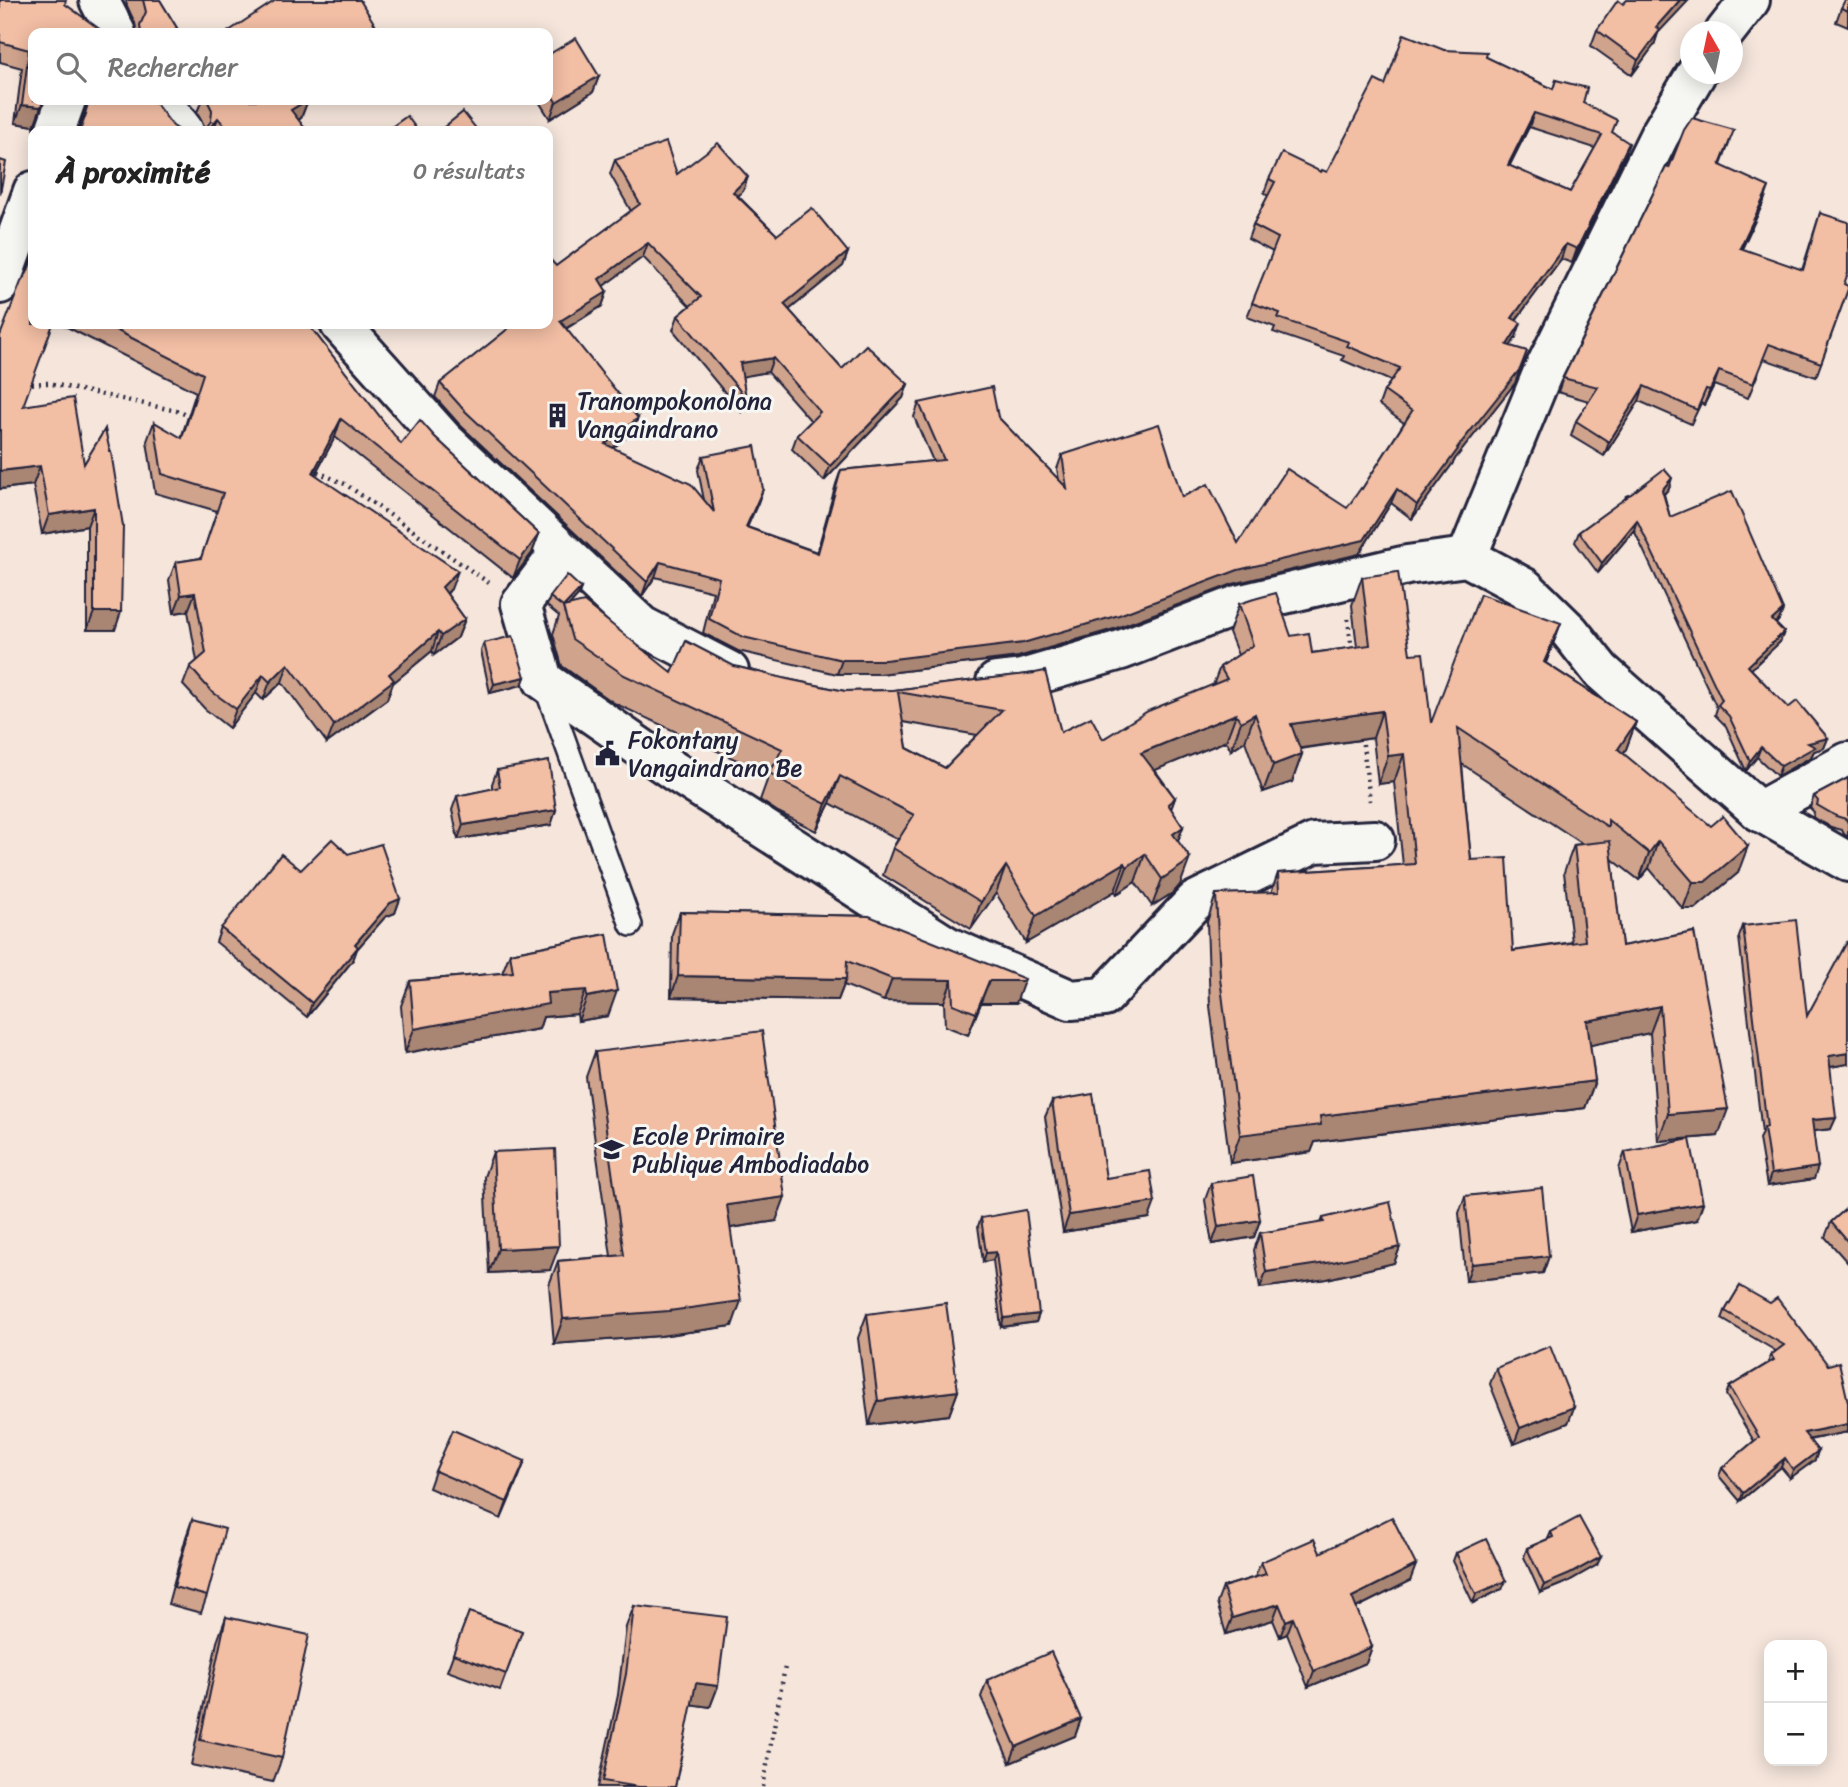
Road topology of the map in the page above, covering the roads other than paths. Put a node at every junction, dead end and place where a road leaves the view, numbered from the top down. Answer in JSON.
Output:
{"nodes":[{"id":1,"x":1750,"y":0,"type":"edge"},
{"id":2,"x":1733,"y":21,"type":"edge"},
{"id":3,"x":1690,"y":84,"type":"edge"},
{"id":4,"x":64,"y":105,"type":"edge"},
{"id":5,"x":164,"y":105,"type":"edge"},
{"id":6,"x":57,"y":126,"type":"edge"},
{"id":7,"x":180,"y":126,"type":"edge"},
{"id":8,"x":28,"y":205,"type":"edge"},
{"id":9,"x":0,"y":284,"type":"edge"},
{"id":10,"x":344,"y":329,"type":"edge"},
{"id":11,"x":561,"y":551,"type":"junction"},
{"id":12,"x":1467,"y":557,"type":"junction"},
{"id":13,"x":755,"y":678,"type":"edge"},
{"id":14,"x":543,"y":680,"type":"junction"},
{"id":15,"x":958,"y":687,"type":"edge"},
{"id":16,"x":1848,"y":762,"type":"edge"},
{"id":17,"x":1759,"y":811,"type":"junction"},
{"id":18,"x":1375,"y":840,"type":"road end"},
{"id":19,"x":1848,"y":862,"type":"edge"},
{"id":20,"x":631,"y":925,"type":"dead end"}],
"edges":[{"from":1,"to":2,"type":"street"},
{"from":3,"to":12,"type":"street"},
{"from":4,"to":6,"type":"street"},
{"from":5,"to":7,"type":"street"},
{"from":8,"to":9,"type":"street"},
{"from":10,"to":11,"type":"street"},
{"from":11,"to":13,"type":"street"},
{"from":11,"to":14,"type":"street"},
{"from":12,"to":15,"type":"street"},
{"from":12,"to":17,"type":"street"},
{"from":14,"to":18,"type":"street"},
{"from":14,"to":20,"type":"lane"},
{"from":16,"to":17,"type":"street"},
{"from":17,"to":19,"type":"street"}]}
